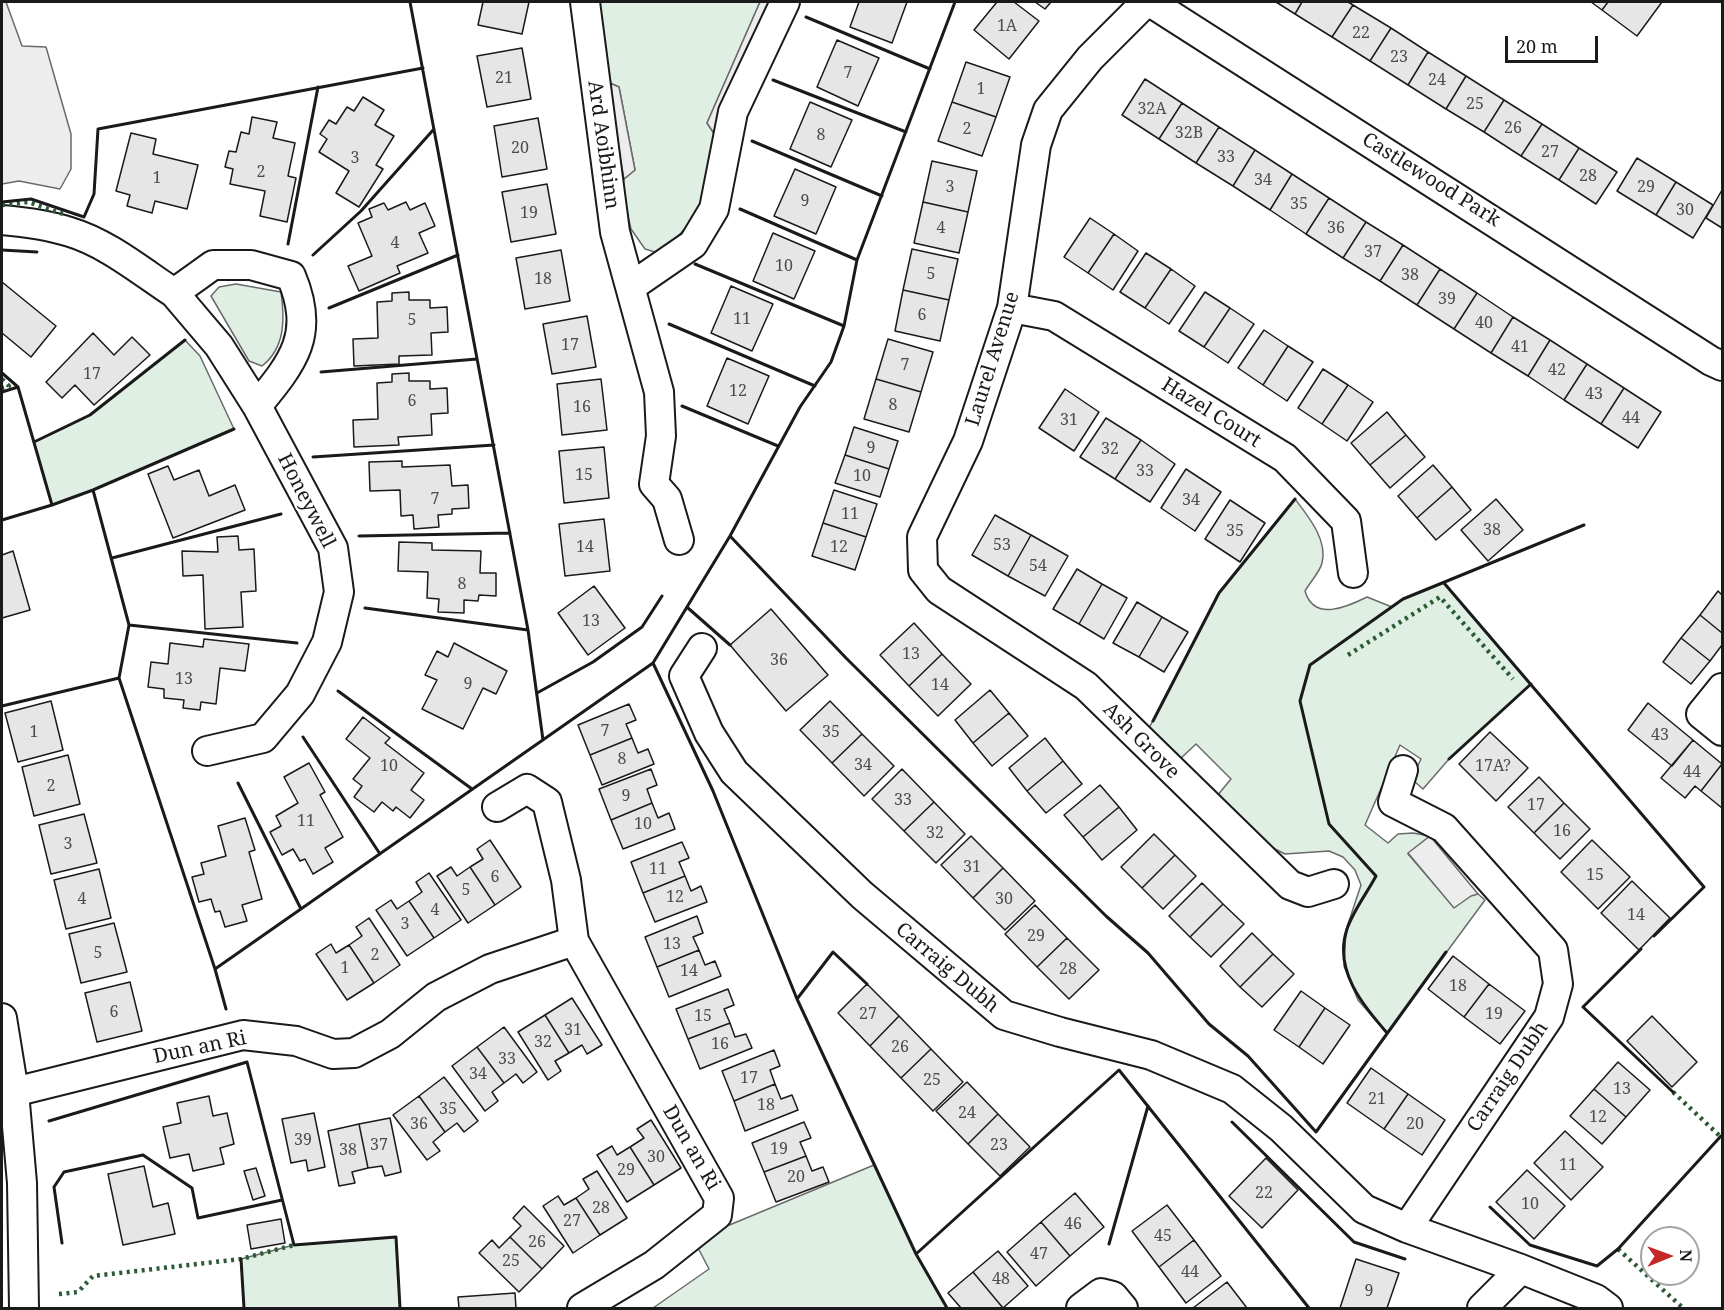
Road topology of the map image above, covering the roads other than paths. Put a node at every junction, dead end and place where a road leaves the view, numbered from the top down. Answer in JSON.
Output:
{"nodes":[{"id":1,"x":585,"y":2,"type":"edge"},
{"id":2,"x":785,"y":2,"type":"edge"},
{"id":3,"x":1146,"y":2,"type":"edge"},
{"id":4,"x":1150,"y":2,"type":"edge"},
{"id":5,"x":2,"y":220,"type":"edge"},
{"id":6,"x":632,"y":286,"type":"junction"},
{"id":7,"x":174,"y":293,"type":"junction"},
{"id":8,"x":1012,"y":308,"type":"junction"},
{"id":9,"x":1717,"y":363,"type":"edge"},
{"id":10,"x":256,"y":406,"type":"junction"},
{"id":11,"x":679,"y":540,"type":"dead end"},
{"id":12,"x":1353,"y":573,"type":"dead end"},
{"id":13,"x":939,"y":590,"type":"joint"},
{"id":14,"x":702,"y":648,"type":"dead end"},
{"id":15,"x":1722,"y":688,"type":"edge"},
{"id":16,"x":1722,"y":731,"type":"edge"},
{"id":17,"x":207,"y":751,"type":"dead end"},
{"id":18,"x":1403,"y":770,"type":"dead end"},
{"id":19,"x":497,"y":807,"type":"dead end"},
{"id":20,"x":1334,"y":884,"type":"dead end"},
{"id":21,"x":574,"y":940,"type":"junction"},
{"id":22,"x":2,"y":1018,"type":"edge"},
{"id":23,"x":14,"y":1092,"type":"junction"},
{"id":24,"x":1407,"y":1228,"type":"junction"},
{"id":25,"x":1521,"y":1269,"type":"junction"},
{"id":26,"x":24,"y":1308,"type":"edge"},
{"id":27,"x":582,"y":1308,"type":"edge"},
{"id":28,"x":1081,"y":1308,"type":"edge"},
{"id":29,"x":1123,"y":1308,"type":"edge"},
{"id":30,"x":1482,"y":1308,"type":"edge"},
{"id":31,"x":1608,"y":1308,"type":"edge"}],
"edges":[{"from":1,"to":6,"type":"street","name":"Ard Aoibhinn"},
{"from":2,"to":6,"type":"street"},
{"from":3,"to":8,"type":"street","name":"Laurel Avenue"},
{"from":4,"to":9,"type":"street","name":"Castlewood Park"},
{"from":5,"to":7,"type":"street","name":"Honeywell"},
{"from":6,"to":11,"type":"street","name":"Ard Aoibhinn"},
{"from":7,"to":10,"type":"street","name":"Honeywell"},
{"from":7,"to":10,"type":"street"},
{"from":8,"to":12,"type":"street","name":"Hazel Court"},
{"from":8,"to":13,"type":"street","name":"Laurel Avenue"},
{"from":10,"to":17,"type":"street","name":"Honeywell"},
{"from":13,"to":20,"type":"street","name":"Ash Grove"},
{"from":14,"to":24,"type":"street","name":"Carraig Dubh"},
{"from":15,"to":16,"type":"street"},
{"from":18,"to":24,"type":"street","name":"Carraig Dubh"},
{"from":19,"to":21,"type":"street","name":"Dun an Ri"},
{"from":21,"to":23,"type":"street","name":"Dun an Ri"},
{"from":21,"to":27,"type":"street","name":"Dun an Ri"},
{"from":22,"to":23,"type":"street"},
{"from":23,"to":26,"type":"street"},
{"from":24,"to":25,"type":"street","name":"Carraig Dubh"},
{"from":25,"to":30,"type":"street"},
{"from":25,"to":31,"type":"street","name":"Carraig Dubh"},
{"from":28,"to":29,"type":"street"}]}
